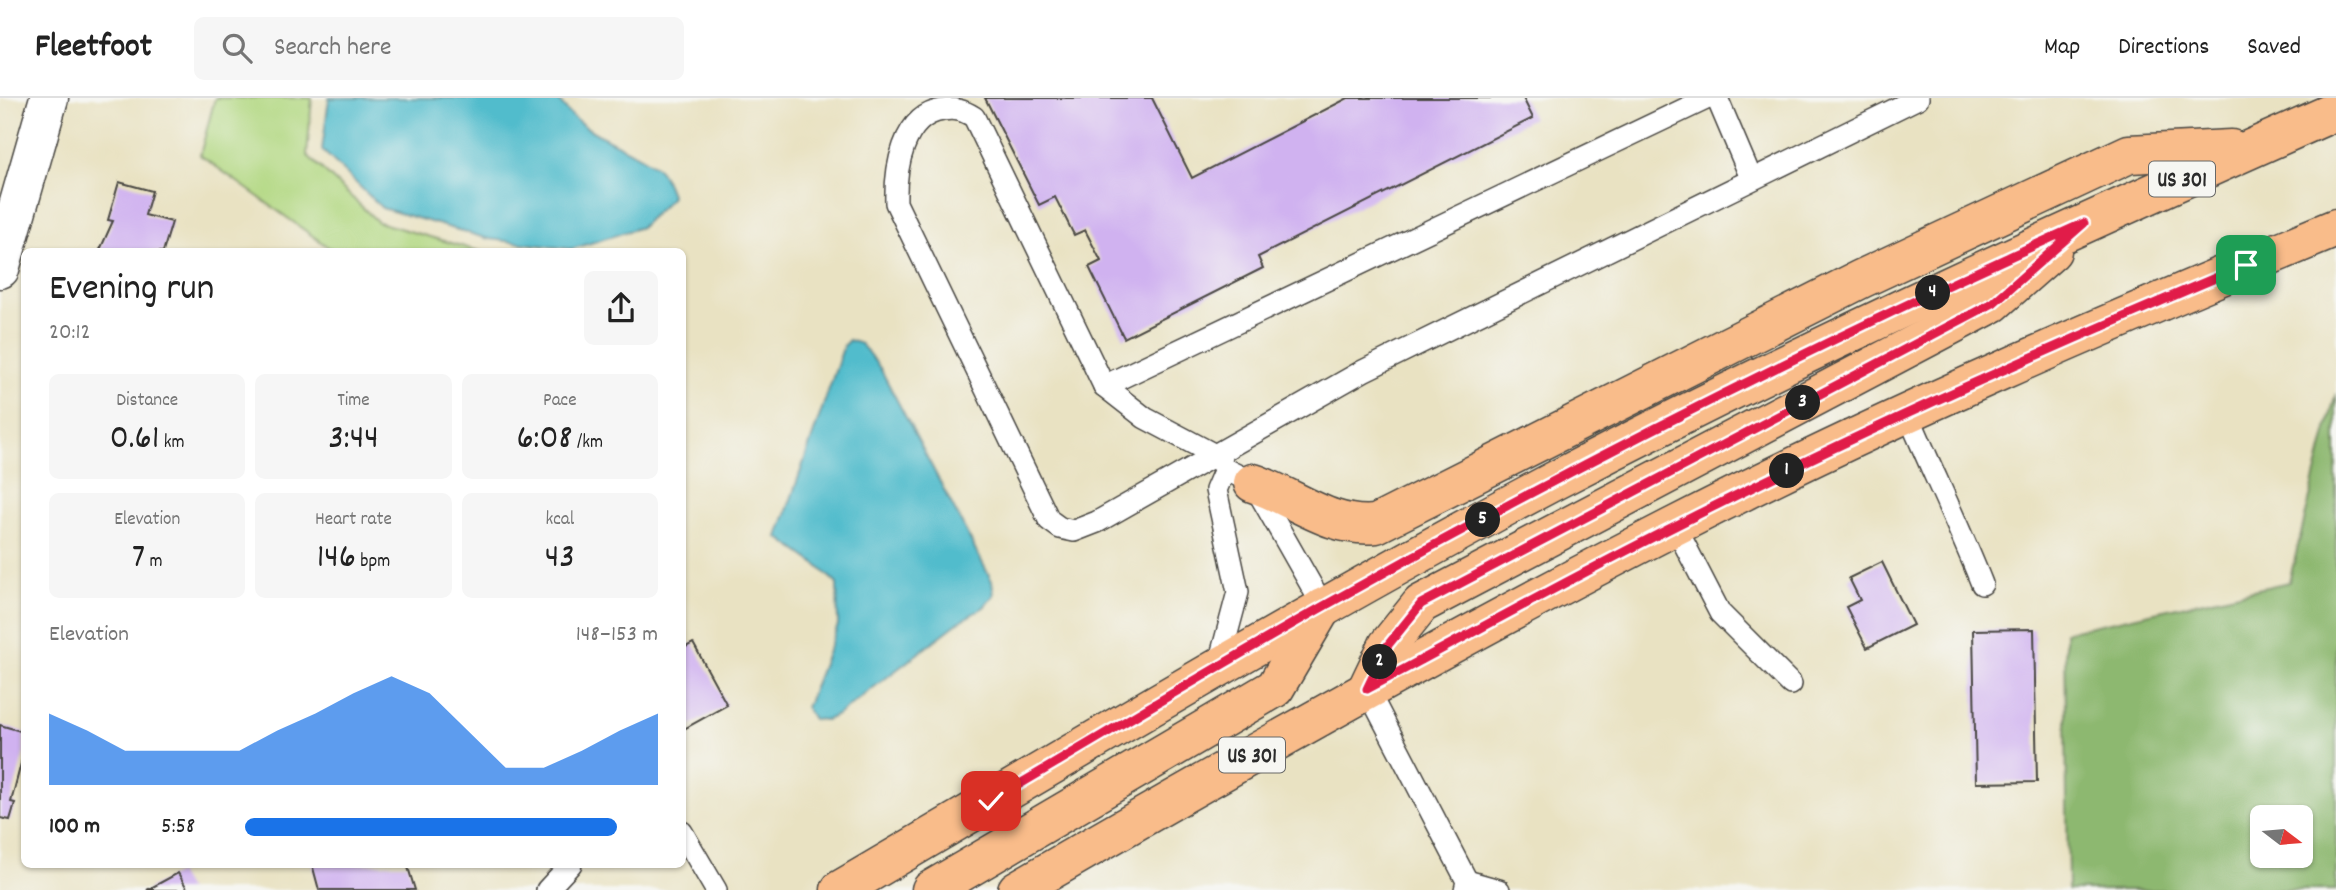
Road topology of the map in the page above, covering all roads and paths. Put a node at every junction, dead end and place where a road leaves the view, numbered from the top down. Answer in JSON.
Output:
{"nodes":[{"id":1,"x":49,"y":98,"type":"edge"},
{"id":2,"x":1708,"y":98,"type":"edge"},
{"id":3,"x":1717,"y":98,"type":"edge"},
{"id":4,"x":1918,"y":98,"type":"edge"},
{"id":5,"x":2336,"y":111,"type":"edge"},
{"id":6,"x":2254,"y":148,"type":"junction"},
{"id":7,"x":1751,"y":178,"type":"junction"},
{"id":8,"x":2084,"y":223,"type":"junction"},
{"id":9,"x":2336,"y":228,"type":"edge"},
{"id":10,"x":0,"y":269,"type":"edge"},
{"id":11,"x":1104,"y":386,"type":"junction"},
{"id":12,"x":1908,"y":414,"type":"junction"},
{"id":13,"x":1231,"y":469,"type":"junction"},
{"id":14,"x":1675,"y":526,"type":"junction"},
{"id":15,"x":1982,"y":584,"type":"dead end"},
{"id":16,"x":1323,"y":606,"type":"junction"},
{"id":17,"x":1218,"y":668,"type":"junction"},
{"id":18,"x":1791,"y":684,"type":"dead end"},
{"id":19,"x":1367,"y":689,"type":"junction"},
{"id":20,"x":686,"y":839,"type":"edge"},
{"id":21,"x":567,"y":868,"type":"edge"},
{"id":22,"x":1466,"y":886,"type":"edge"},
{"id":23,"x":547,"y":890,"type":"edge"},
{"id":24,"x":716,"y":890,"type":"edge"},
{"id":25,"x":841,"y":890,"type":"edge"},
{"id":26,"x":931,"y":890,"type":"edge"},
{"id":27,"x":1017,"y":890,"type":"edge"},
{"id":28,"x":1499,"y":890,"type":"edge"}],
"edges":[{"from":1,"to":10,"type":"street"},
{"from":2,"to":11,"type":"lane"},
{"from":3,"to":7,"type":"lane"},
{"from":4,"to":7,"type":"lane"},
{"from":5,"to":6,"type":"main road","number":"US 301"},
{"from":6,"to":8,"type":"main road","number":"US 301"},
{"from":6,"to":13,"type":"main road"},
{"from":7,"to":13,"type":"lane"},
{"from":8,"to":16,"type":"main road","number":"US 301"},
{"from":8,"to":19,"type":"main road"},
{"from":9,"to":12,"type":"main road","number":"US 301"},
{"from":11,"to":13,"type":"lane"},
{"from":11,"to":13,"type":"lane"},
{"from":12,"to":14,"type":"main road","number":"US 301"},
{"from":12,"to":15,"type":"lane"},
{"from":13,"to":16,"type":"lane"},
{"from":13,"to":17,"type":"lane"},
{"from":14,"to":18,"type":"lane"},
{"from":14,"to":19,"type":"main road","number":"US 301"},
{"from":16,"to":17,"type":"main road","number":"US 301"},
{"from":16,"to":26,"type":"main road"},
{"from":17,"to":25,"type":"main road","number":"US 301"},
{"from":19,"to":22,"type":"lane"},
{"from":19,"to":27,"type":"main road","number":"US 301"},
{"from":20,"to":24,"type":"lane"},
{"from":21,"to":23,"type":"lane"},
{"from":22,"to":28,"type":"lane"}]}
